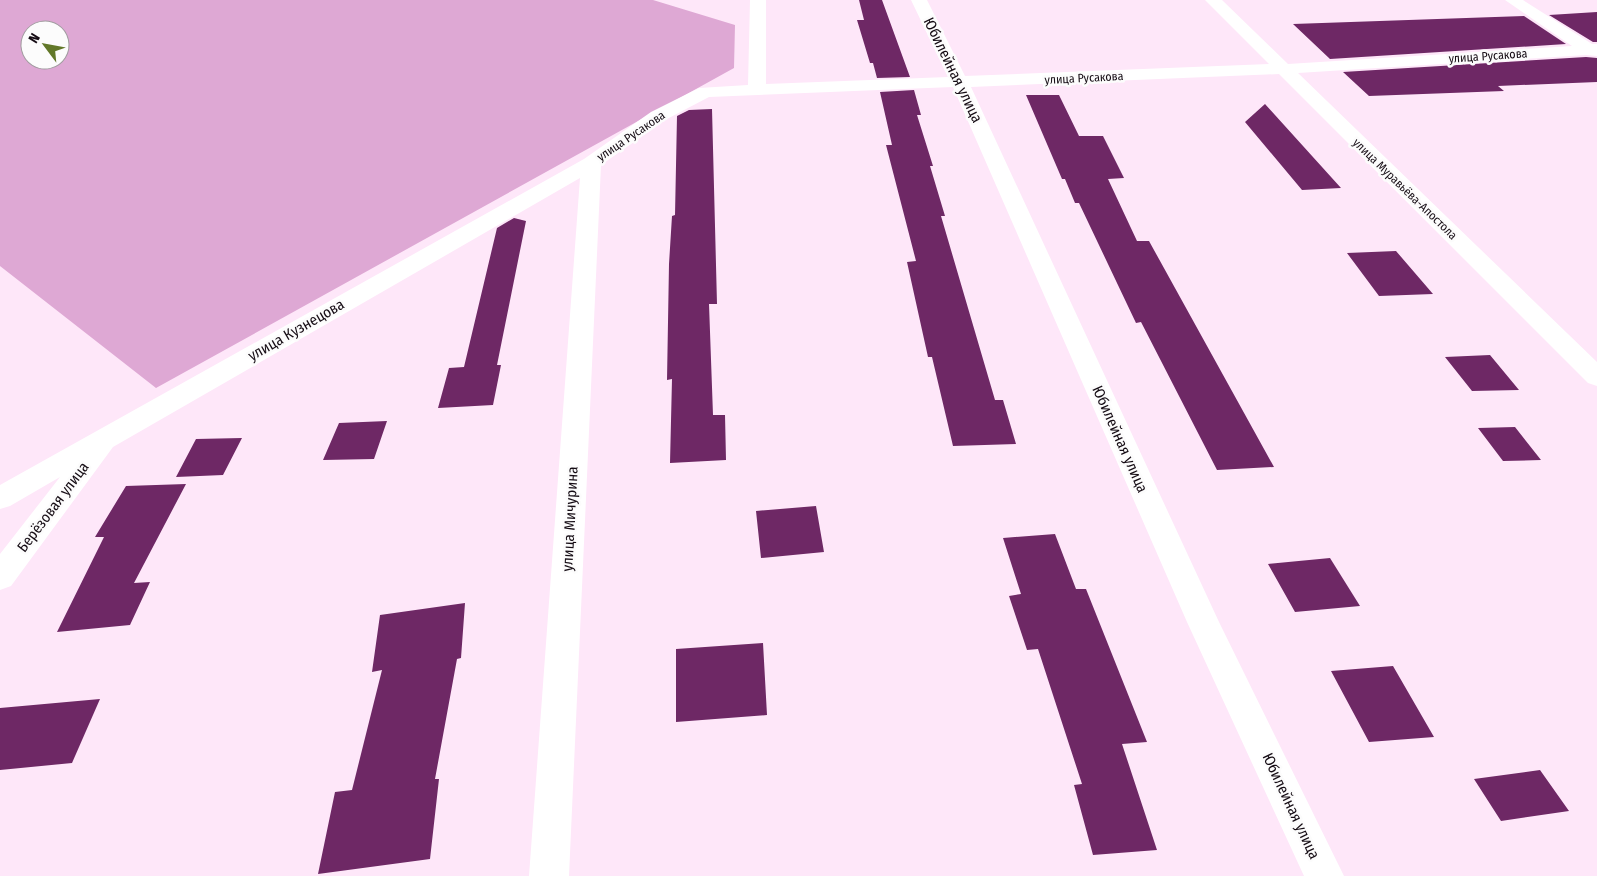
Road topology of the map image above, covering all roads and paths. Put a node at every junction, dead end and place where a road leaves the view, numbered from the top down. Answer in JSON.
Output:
{"nodes":[{"id":1,"x":758,"y":0,"type":"edge"},
{"id":2,"x":919,"y":0,"type":"edge"},
{"id":3,"x":1213,"y":0,"type":"edge"},
{"id":4,"x":1512,"y":0,"type":"edge"},
{"id":5,"x":1594,"y":51,"type":"edge"},
{"id":6,"x":1283,"y":69,"type":"junction"},
{"id":7,"x":960,"y":83,"type":"junction"},
{"id":8,"x":757,"y":89,"type":"junction"},
{"id":9,"x":591,"y":163,"type":"junction"},
{"id":10,"x":1597,"y":377,"type":"edge"},
{"id":11,"x":106,"y":438,"type":"junction"},
{"id":12,"x":0,"y":498,"type":"edge"},
{"id":13,"x":0,"y":577,"type":"edge"},
{"id":14,"x":548,"y":876,"type":"edge"},
{"id":15,"x":1324,"y":876,"type":"edge"}],
"edges":[{"from":1,"to":8,"type":"street"},
{"from":2,"to":7,"type":"street","name":"Юбилейная улица"},
{"from":3,"to":6,"type":"street","name":"улица Муравьёва-Апостола"},
{"from":4,"to":5,"type":"street"},
{"from":5,"to":6,"type":"street","name":"улица Русакова"},
{"from":6,"to":7,"type":"street","name":"улица Русакова"},
{"from":6,"to":10,"type":"street","name":"улица Муравьёва-Апостола"},
{"from":7,"to":8,"type":"street","name":"улица Русакова"},
{"from":7,"to":15,"type":"street","name":"Юбилейная улица"},
{"from":8,"to":9,"type":"street","name":"улица Русакова"},
{"from":9,"to":11,"type":"street","name":"улица Кузнецова"},
{"from":9,"to":14,"type":"street","name":"улица Мичурина"},
{"from":11,"to":12,"type":"street","name":"улица Кузнецова"},
{"from":11,"to":13,"type":"street","name":"Берёзовая улица"}]}
